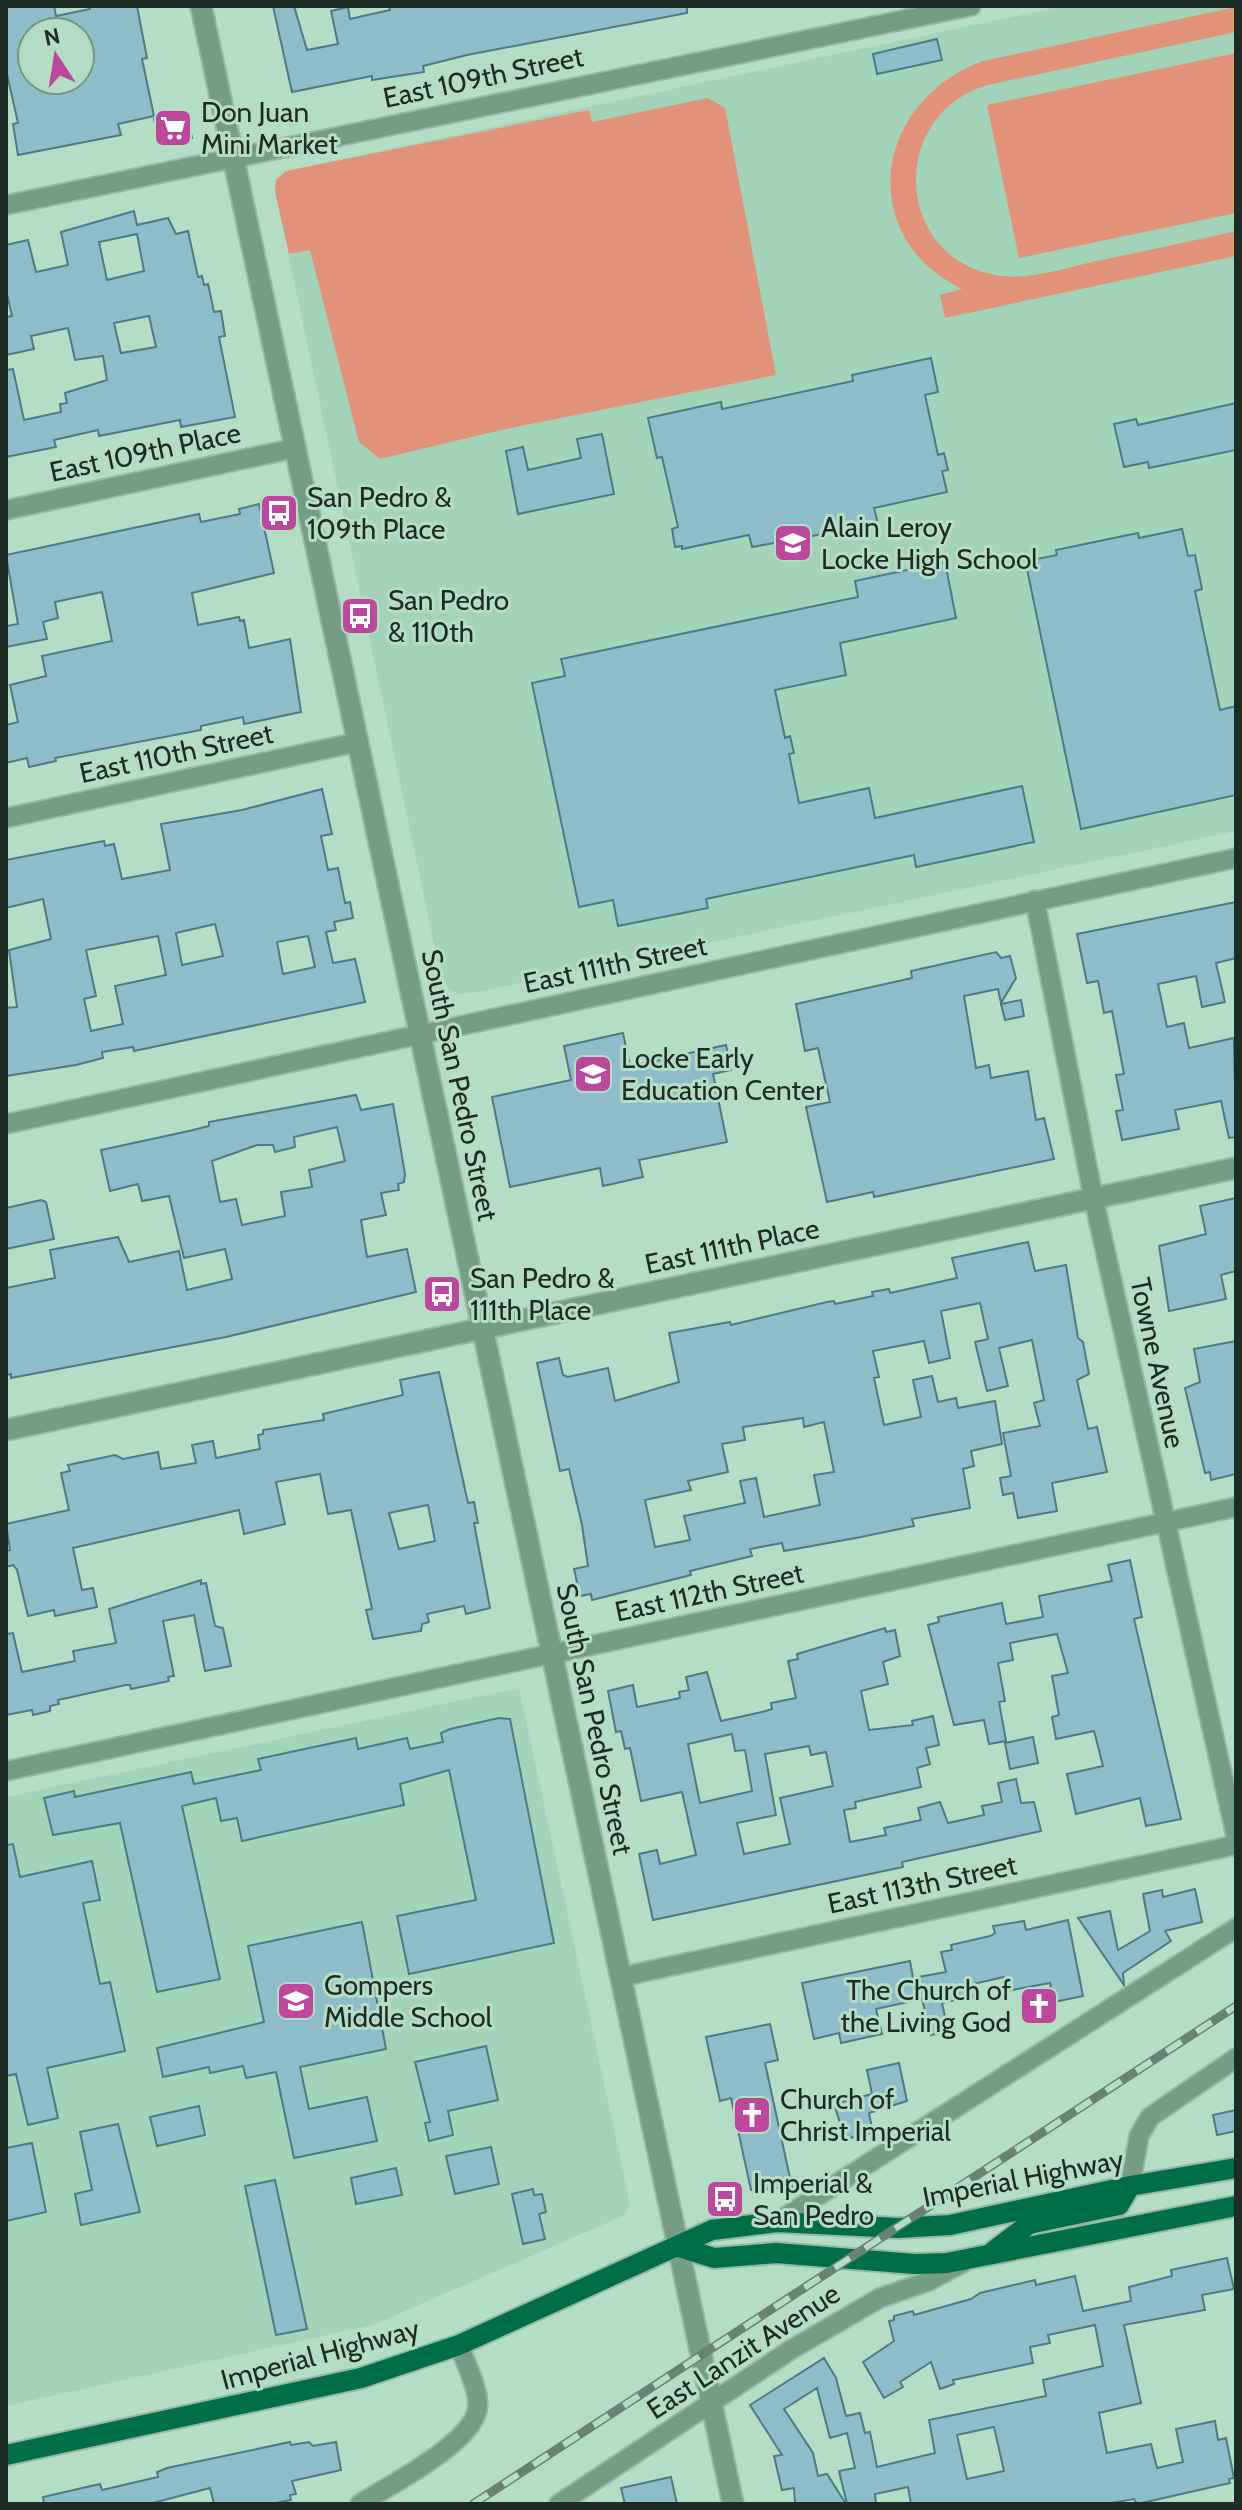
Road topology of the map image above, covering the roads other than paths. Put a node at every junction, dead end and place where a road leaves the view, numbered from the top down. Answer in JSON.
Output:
{"nodes":[{"id":1,"x":201,"y":6,"type":"edge"},
{"id":2,"x":971,"y":6,"type":"edge"},
{"id":3,"x":233,"y":157,"type":"junction"},
{"id":4,"x":6,"y":205,"type":"edge"},
{"id":5,"x":296,"y":448,"type":"junction"},
{"id":6,"x":6,"y":510,"type":"edge"},
{"id":7,"x":358,"y":742,"type":"junction"},
{"id":8,"x":6,"y":818,"type":"edge"},
{"id":9,"x":1236,"y":858,"type":"edge"},
{"id":10,"x":1035,"y":900,"type":"junction"},
{"id":11,"x":419,"y":1035,"type":"junction"},
{"id":12,"x":6,"y":1124,"type":"edge"},
{"id":13,"x":1236,"y":1168,"type":"edge"},
{"id":14,"x":1093,"y":1196,"type":"junction"},
{"id":15,"x":481,"y":1327,"type":"junction"},
{"id":16,"x":6,"y":1430,"type":"edge"},
{"id":17,"x":1236,"y":1507,"type":"edge"},
{"id":18,"x":1165,"y":1522,"type":"junction"},
{"id":19,"x":554,"y":1655,"type":"junction"},
{"id":20,"x":6,"y":1771,"type":"edge"},
{"id":21,"x":1236,"y":1836,"type":"edge"},
{"id":22,"x":1236,"y":1845,"type":"edge"},
{"id":23,"x":1236,"y":1928,"type":"edge"},
{"id":24,"x":620,"y":1977,"type":"junction"},
{"id":25,"x":1236,"y":2058,"type":"edge"},
{"id":26,"x":1236,"y":2168,"type":"edge"},
{"id":27,"x":1130,"y":2186,"type":"junction"},
{"id":28,"x":1236,"y":2206,"type":"edge"},
{"id":29,"x":777,"y":2222,"type":"junction"},
{"id":30,"x":679,"y":2247,"type":"junction"},
{"id":31,"x":975,"y":2260,"type":"junction"},
{"id":32,"x":459,"y":2345,"type":"junction"},
{"id":33,"x":712,"y":2402,"type":"junction"},
{"id":34,"x":6,"y":2455,"type":"edge"},
{"id":35,"x":360,"y":2504,"type":"edge"},
{"id":36,"x":559,"y":2504,"type":"edge"},
{"id":37,"x":733,"y":2504,"type":"edge"}],
"edges":[{"from":1,"to":3,"type":"street","name":"South San Pedro Street"},
{"from":2,"to":3,"type":"street","name":"East 109th Street"},
{"from":3,"to":4,"type":"street","name":"East 109th Street"},
{"from":3,"to":5,"type":"street","name":"South San Pedro Street"},
{"from":5,"to":6,"type":"street","name":"East 109th Place"},
{"from":5,"to":7,"type":"street","name":"South San Pedro Street"},
{"from":7,"to":8,"type":"street","name":"East 110th Street"},
{"from":7,"to":11,"type":"street","name":"South San Pedro Street"},
{"from":9,"to":10,"type":"street","name":"East 111th Street"},
{"from":10,"to":11,"type":"street","name":"East 111th Street"},
{"from":10,"to":14,"type":"street","name":"Towne Avenue"},
{"from":11,"to":12,"type":"street","name":"East 111th Street"},
{"from":11,"to":15,"type":"street","name":"South San Pedro Street"},
{"from":13,"to":14,"type":"street","name":"East 111th Place"},
{"from":14,"to":15,"type":"street","name":"East 111th Place"},
{"from":14,"to":18,"type":"street","name":"Towne Avenue"},
{"from":15,"to":16,"type":"street","name":"East 111th Place"},
{"from":15,"to":19,"type":"street","name":"South San Pedro Street"},
{"from":17,"to":18,"type":"street","name":"East 112th Street"},
{"from":18,"to":19,"type":"street","name":"East 112th Street"},
{"from":18,"to":21,"type":"street","name":"Towne Avenue"},
{"from":19,"to":20,"type":"street","name":"East 112th Street"},
{"from":19,"to":24,"type":"street","name":"South San Pedro Street"},
{"from":22,"to":24,"type":"street","name":"East 113th Street"},
{"from":23,"to":29,"type":"street"},
{"from":24,"to":30,"type":"street","name":"South San Pedro Street"},
{"from":25,"to":27,"type":"street"},
{"from":26,"to":27,"type":"main road","name":"Imperial Highway"},
{"from":27,"to":29,"type":"main road","name":"Imperial Highway"},
{"from":27,"to":31,"type":"main road"},
{"from":28,"to":31,"type":"main road"},
{"from":29,"to":30,"type":"main road","name":"Imperial Highway"},
{"from":30,"to":31,"type":"main road"},
{"from":30,"to":32,"type":"main road","name":"Imperial Highway"},
{"from":30,"to":33,"type":"street","name":"South San Pedro Street"},
{"from":31,"to":33,"type":"street","name":"East Lanzit Avenue"},
{"from":32,"to":34,"type":"main road","name":"Imperial Highway"},
{"from":32,"to":35,"type":"street"},
{"from":33,"to":36,"type":"street","name":"East Lanzit Avenue"},
{"from":33,"to":37,"type":"street","name":"South San Pedro Street"}]}
